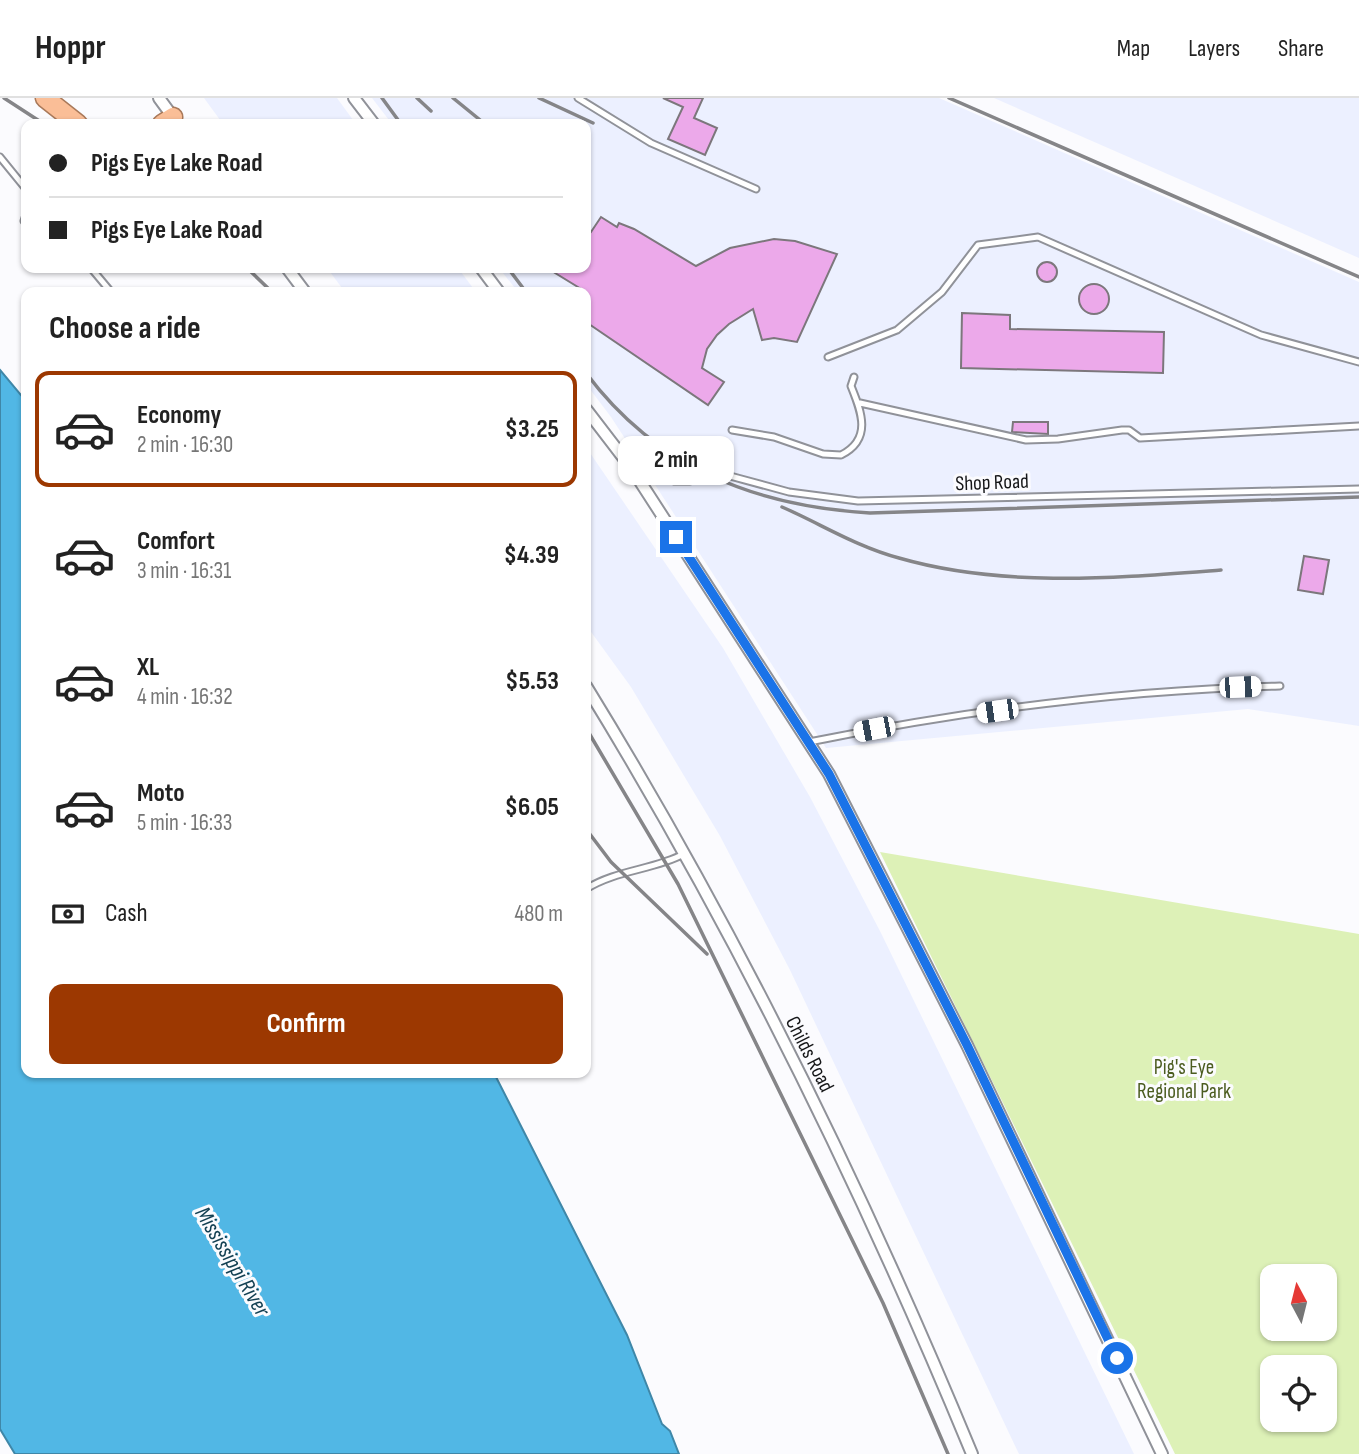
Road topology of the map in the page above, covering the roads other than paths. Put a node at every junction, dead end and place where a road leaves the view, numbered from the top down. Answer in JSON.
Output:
{"nodes":[{"id":1,"x":45,"y":98,"type":"edge"},
{"id":2,"x":159,"y":98,"type":"edge"},
{"id":3,"x":354,"y":98,"type":"edge"},
{"id":4,"x":578,"y":98,"type":"edge"},
{"id":5,"x":72,"y":119,"type":"edge"},
{"id":6,"x":170,"y":119,"type":"edge"},
{"id":7,"x":369,"y":119,"type":"edge"},
{"id":8,"x":0,"y":157,"type":"edge"},
{"id":9,"x":21,"y":183,"type":"edge"},
{"id":10,"x":755,"y":189,"type":"dead end"},
{"id":11,"x":95,"y":273,"type":"edge"},
{"id":12,"x":107,"y":287,"type":"edge"},
{"id":13,"x":828,"y":357,"type":"dead end"},
{"id":14,"x":1359,"y":362,"type":"edge"},
{"id":15,"x":854,"y":377,"type":"dead end"},
{"id":16,"x":860,"y":403,"type":"junction"},
{"id":17,"x":591,"y":416,"type":"edge"},
{"id":18,"x":1359,"y":426,"type":"edge"},
{"id":19,"x":732,"y":430,"type":"dead end"},
{"id":20,"x":632,"y":469,"type":"junction"},
{"id":21,"x":1359,"y":488,"type":"edge"},
{"id":22,"x":1280,"y":686,"type":"dead end"},
{"id":23,"x":591,"y":695,"type":"edge"},
{"id":24,"x":808,"y":742,"type":"junction"},
{"id":25,"x":684,"y":854,"type":"junction"},
{"id":26,"x":591,"y":886,"type":"edge"},
{"id":27,"x":972,"y":1454,"type":"edge"},
{"id":28,"x":1162,"y":1454,"type":"edge"}],
"edges":[{"from":1,"to":5,"type":"highway"},
{"from":2,"to":6,"type":"street"},
{"from":3,"to":7,"type":"street"},
{"from":4,"to":10,"type":"lane"},
{"from":8,"to":9,"type":"lane"},
{"from":11,"to":12,"type":"lane"},
{"from":13,"to":14,"type":"lane"},
{"from":15,"to":16,"type":"lane"},
{"from":16,"to":18,"type":"lane"},
{"from":16,"to":19,"type":"lane"},
{"from":17,"to":20,"type":"street"},
{"from":20,"to":21,"type":"lane","name":"Shop Road"},
{"from":20,"to":24,"type":"street"},
{"from":22,"to":24,"type":"lane"},
{"from":23,"to":25,"type":"street","name":"Childs Road"},
{"from":24,"to":28,"type":"street"},
{"from":25,"to":26,"type":"lane"},
{"from":25,"to":27,"type":"street","name":"Childs Road"}]}
